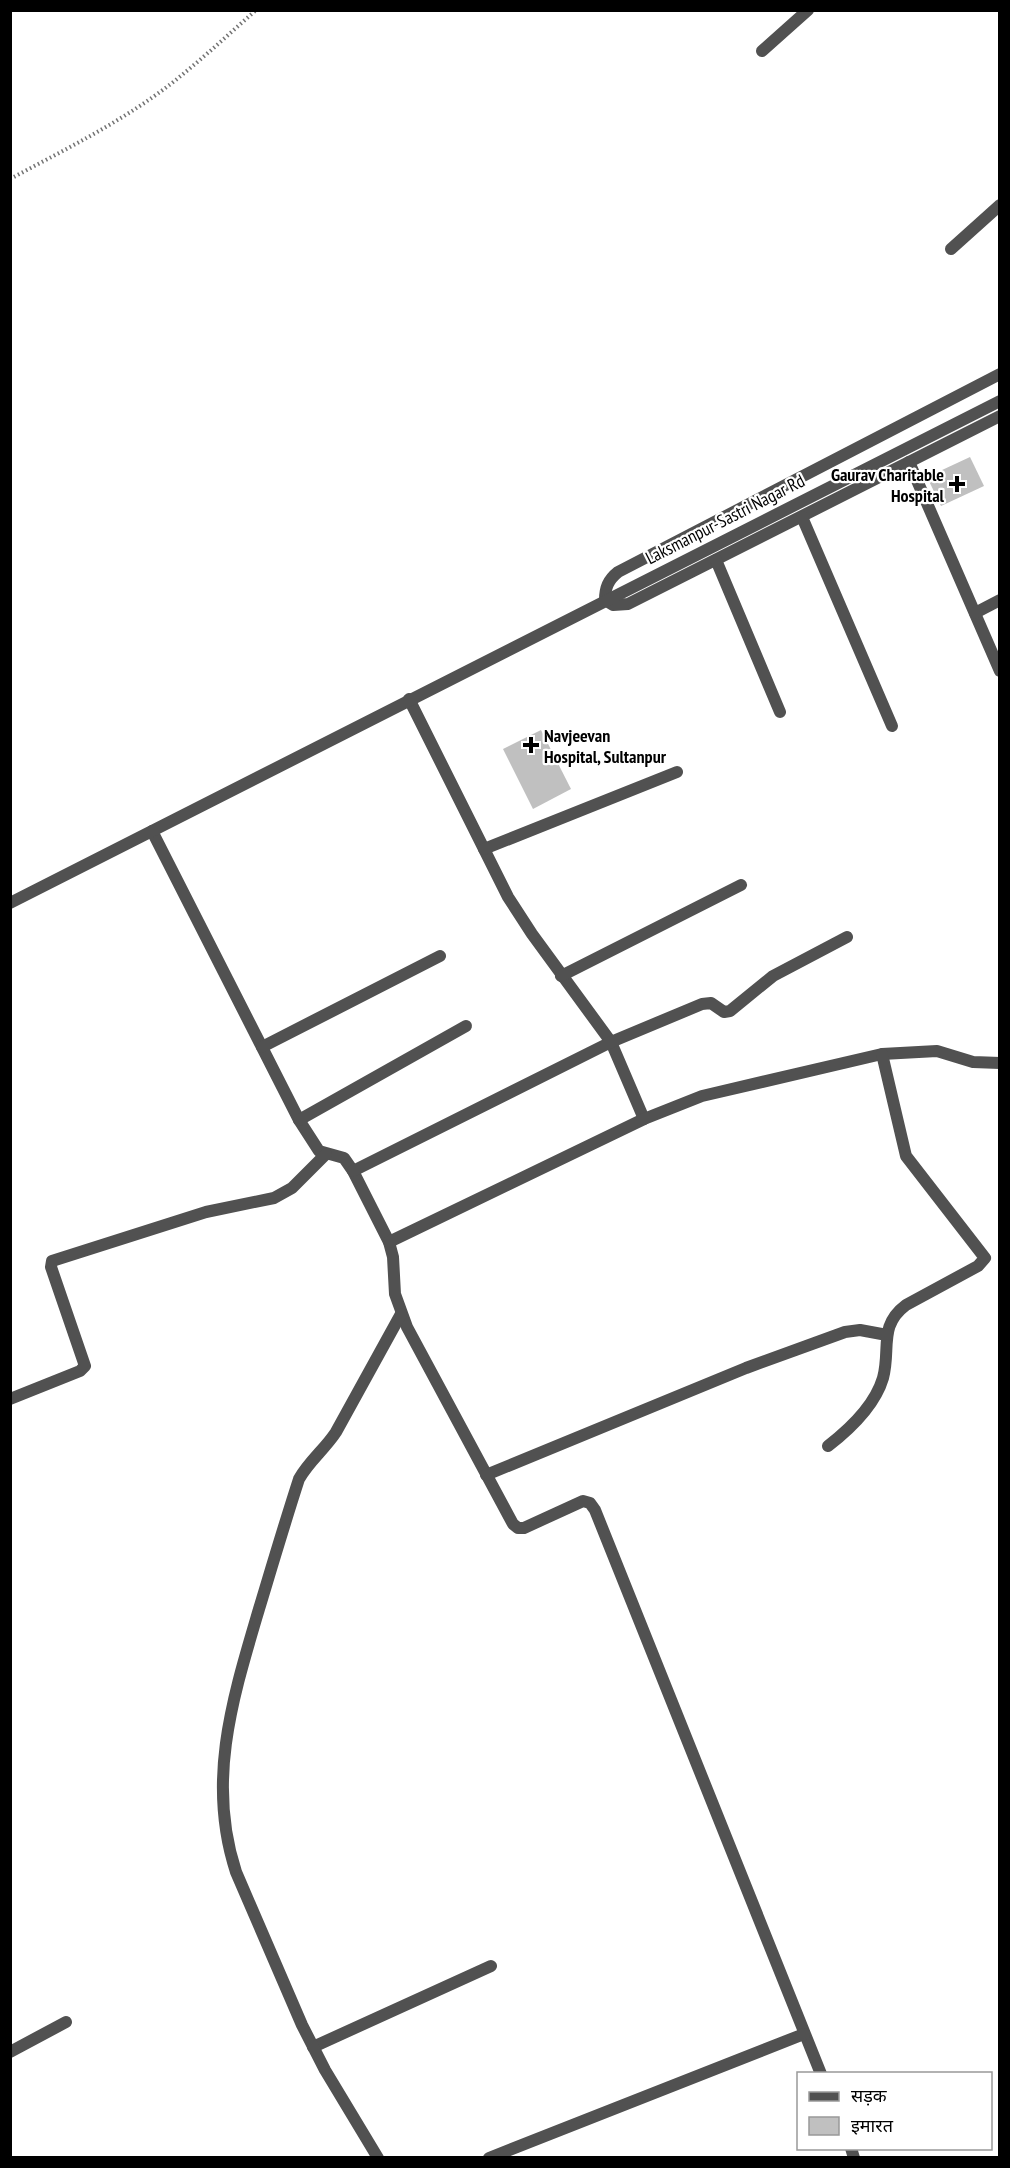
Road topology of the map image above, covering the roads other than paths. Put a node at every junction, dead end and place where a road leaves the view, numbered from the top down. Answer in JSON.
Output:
{"nodes":[{"id":1,"x":808,"y":10,"type":"edge"},
{"id":2,"x":762,"y":51,"type":"dead end"},
{"id":3,"x":999,"y":205,"type":"edge"},
{"id":4,"x":951,"y":249,"type":"dead end"},
{"id":5,"x":999,"y":374,"type":"edge"},
{"id":6,"x":999,"y":401,"type":"edge"},
{"id":7,"x":999,"y":416,"type":"edge"},
{"id":8,"x":909,"y":462,"type":"junction"},
{"id":9,"x":802,"y":517,"type":"junction"},
{"id":10,"x":716,"y":560,"type":"junction"},
{"id":11,"x":606,"y":600,"type":"junction"},
{"id":12,"x":999,"y":600,"type":"edge"},
{"id":13,"x":975,"y":613,"type":"junction"},
{"id":14,"x":999,"y":671,"type":"edge"},
{"id":15,"x":409,"y":699,"type":"junction"},
{"id":16,"x":780,"y":712,"type":"dead end"},
{"id":17,"x":892,"y":726,"type":"dead end"},
{"id":18,"x":677,"y":772,"type":"dead end"},
{"id":19,"x":152,"y":831,"type":"junction"},
{"id":20,"x":484,"y":849,"type":"junction"},
{"id":21,"x":741,"y":885,"type":"dead end"},
{"id":22,"x":10,"y":903,"type":"edge"},
{"id":23,"x":847,"y":937,"type":"dead end"},
{"id":24,"x":440,"y":956,"type":"dead end"},
{"id":25,"x":561,"y":976,"type":"junction"},
{"id":26,"x":466,"y":1026,"type":"dead end"},
{"id":27,"x":610,"y":1042,"type":"junction"},
{"id":28,"x":262,"y":1047,"type":"junction"},
{"id":29,"x":882,"y":1054,"type":"junction"},
{"id":30,"x":999,"y":1063,"type":"edge"},
{"id":31,"x":644,"y":1119,"type":"junction"},
{"id":32,"x":299,"y":1120,"type":"junction"},
{"id":33,"x":326,"y":1154,"type":"junction"},
{"id":34,"x":353,"y":1170,"type":"junction"},
{"id":35,"x":389,"y":1242,"type":"junction"},
{"id":36,"x":401,"y":1314,"type":"junction"},
{"id":37,"x":887,"y":1335,"type":"junction"},
{"id":38,"x":10,"y":1399,"type":"edge"},
{"id":39,"x":828,"y":1446,"type":"dead end"},
{"id":40,"x":486,"y":1475,"type":"junction"},
{"id":41,"x":491,"y":1966,"type":"dead end"},
{"id":42,"x":66,"y":2022,"type":"dead end"},
{"id":43,"x":804,"y":2034,"type":"junction"},
{"id":44,"x":313,"y":2047,"type":"junction"},
{"id":45,"x":10,"y":2052,"type":"edge"},
{"id":46,"x":820,"y":2072,"type":"edge"},
{"id":47,"x":378,"y":2157,"type":"edge"},
{"id":48,"x":489,"y":2157,"type":"edge"}],
"edges":[{"from":1,"to":2,"type":"street"},
{"from":3,"to":4,"type":"street"},
{"from":5,"to":11,"type":"street"},
{"from":6,"to":11,"type":"street","name":"Laksmanpur-Sastri Nagar Rd"},
{"from":7,"to":8,"type":"street"},
{"from":8,"to":9,"type":"street"},
{"from":8,"to":13,"type":"street"},
{"from":9,"to":10,"type":"street"},
{"from":9,"to":17,"type":"street"},
{"from":10,"to":11,"type":"street"},
{"from":10,"to":16,"type":"street"},
{"from":11,"to":15,"type":"street","name":"Laksmanpur-Sastri Nagar Rd"},
{"from":12,"to":13,"type":"street"},
{"from":13,"to":14,"type":"street"},
{"from":15,"to":19,"type":"street","name":"Laksmanpur-Sastri Nagar Rd"},
{"from":15,"to":20,"type":"street"},
{"from":18,"to":20,"type":"street"},
{"from":19,"to":22,"type":"street","name":"Laksmanpur-Sastri Nagar Rd"},
{"from":19,"to":28,"type":"street"},
{"from":20,"to":25,"type":"street"},
{"from":21,"to":25,"type":"street"},
{"from":23,"to":27,"type":"street"},
{"from":24,"to":28,"type":"street"},
{"from":25,"to":27,"type":"street"},
{"from":26,"to":32,"type":"street"},
{"from":27,"to":31,"type":"street"},
{"from":27,"to":34,"type":"street"},
{"from":28,"to":32,"type":"street"},
{"from":29,"to":30,"type":"street"},
{"from":29,"to":31,"type":"street"},
{"from":29,"to":37,"type":"street"},
{"from":31,"to":35,"type":"street"},
{"from":32,"to":33,"type":"street"},
{"from":33,"to":34,"type":"street"},
{"from":33,"to":38,"type":"street"},
{"from":34,"to":35,"type":"street"},
{"from":35,"to":36,"type":"street"},
{"from":36,"to":40,"type":"street"},
{"from":36,"to":44,"type":"street"},
{"from":37,"to":39,"type":"street"},
{"from":37,"to":40,"type":"street"},
{"from":40,"to":43,"type":"street"},
{"from":41,"to":44,"type":"street"},
{"from":42,"to":45,"type":"street"},
{"from":43,"to":46,"type":"street"},
{"from":43,"to":48,"type":"street"},
{"from":44,"to":47,"type":"street"}]}
